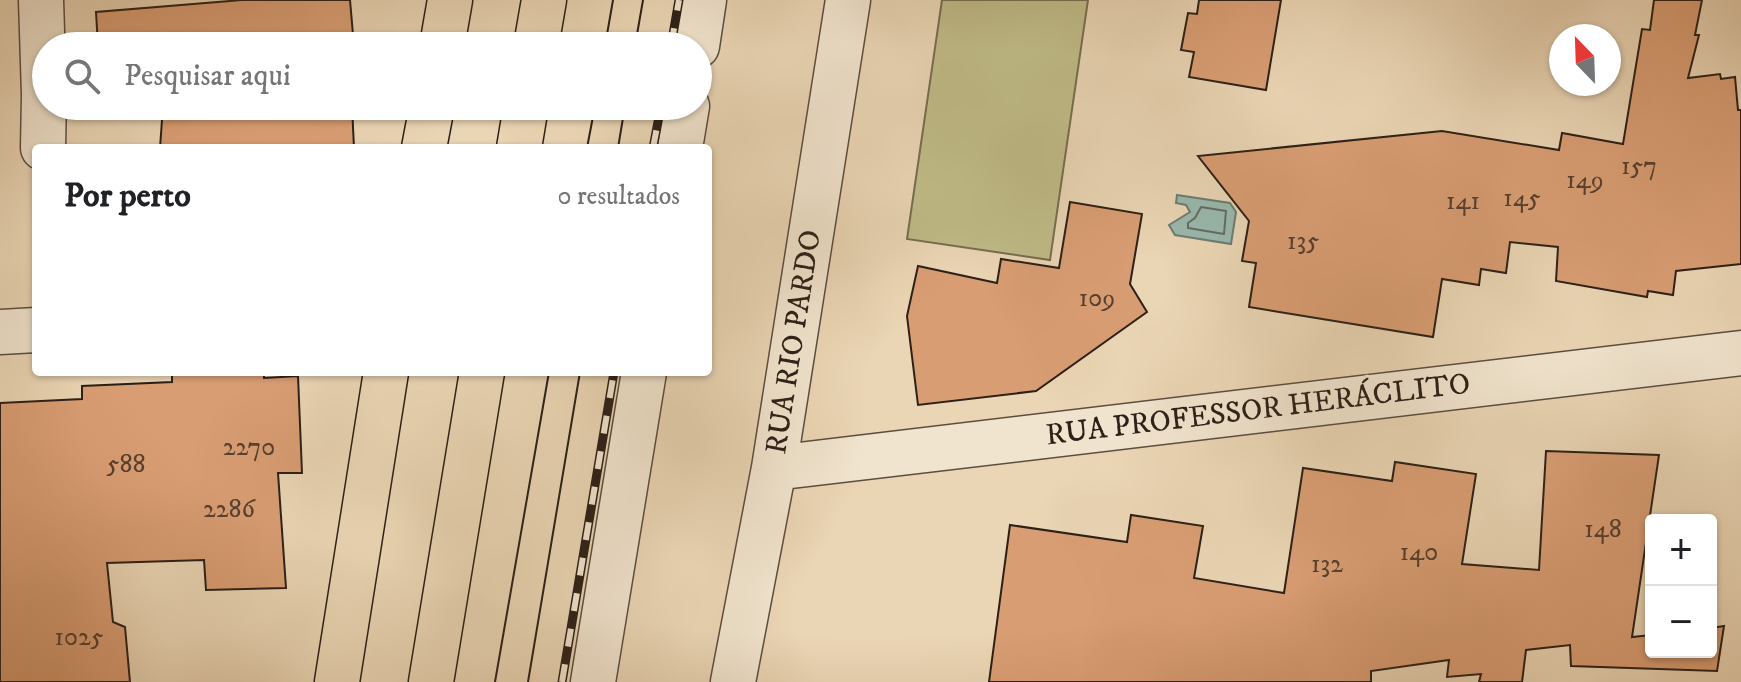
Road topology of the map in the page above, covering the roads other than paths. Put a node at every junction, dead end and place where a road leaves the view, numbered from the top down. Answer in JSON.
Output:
{"nodes":[{"id":1,"x":41,"y":0,"type":"edge"},
{"id":2,"x":450,"y":0,"type":"edge"},
{"id":3,"x":544,"y":0,"type":"edge"},
{"id":4,"x":704,"y":0,"type":"edge"},
{"id":5,"x":848,"y":0,"type":"edge"},
{"id":6,"x":42,"y":32,"type":"edge"},
{"id":7,"x":444,"y":32,"type":"edge"},
{"id":8,"x":538,"y":32,"type":"edge"},
{"id":9,"x":699,"y":32,"type":"edge"},
{"id":10,"x":44,"y":120,"type":"edge"},
{"id":11,"x":429,"y":120,"type":"edge"},
{"id":12,"x":524,"y":120,"type":"edge"},
{"id":13,"x":685,"y":120,"type":"edge"},
{"id":14,"x":43,"y":144,"type":"edge"},
{"id":15,"x":425,"y":144,"type":"edge"},
{"id":16,"x":520,"y":144,"type":"edge"},
{"id":17,"x":681,"y":144,"type":"edge"},
{"id":18,"x":32,"y":330,"type":"edge"},
{"id":19,"x":0,"y":332,"type":"edge"},
{"id":20,"x":1741,"y":353,"type":"edge"},
{"id":21,"x":385,"y":376,"type":"edge"},
{"id":22,"x":481,"y":376,"type":"edge"},
{"id":23,"x":643,"y":376,"type":"edge"},
{"id":24,"x":774,"y":468,"type":"junction"},
{"id":25,"x":337,"y":682,"type":"edge"},
{"id":26,"x":431,"y":682,"type":"edge"},
{"id":27,"x":593,"y":682,"type":"edge"},
{"id":28,"x":733,"y":682,"type":"edge"}],
"edges":[{"from":1,"to":6,"type":"street"},
{"from":2,"to":7,"type":"highway"},
{"from":3,"to":8,"type":"highway"},
{"from":4,"to":9,"type":"street"},
{"from":5,"to":24,"type":"street","name":"RUA RIO PARDO"},
{"from":10,"to":14,"type":"street"},
{"from":11,"to":15,"type":"highway"},
{"from":12,"to":16,"type":"highway"},
{"from":13,"to":17,"type":"street"},
{"from":18,"to":19,"type":"street"},
{"from":20,"to":24,"type":"street","name":"RUA PROFESSOR HERÁCLITO"},
{"from":21,"to":25,"type":"highway"},
{"from":22,"to":26,"type":"highway"},
{"from":23,"to":27,"type":"street"},
{"from":24,"to":28,"type":"street","name":"RUA RIO PARDO"}]}
